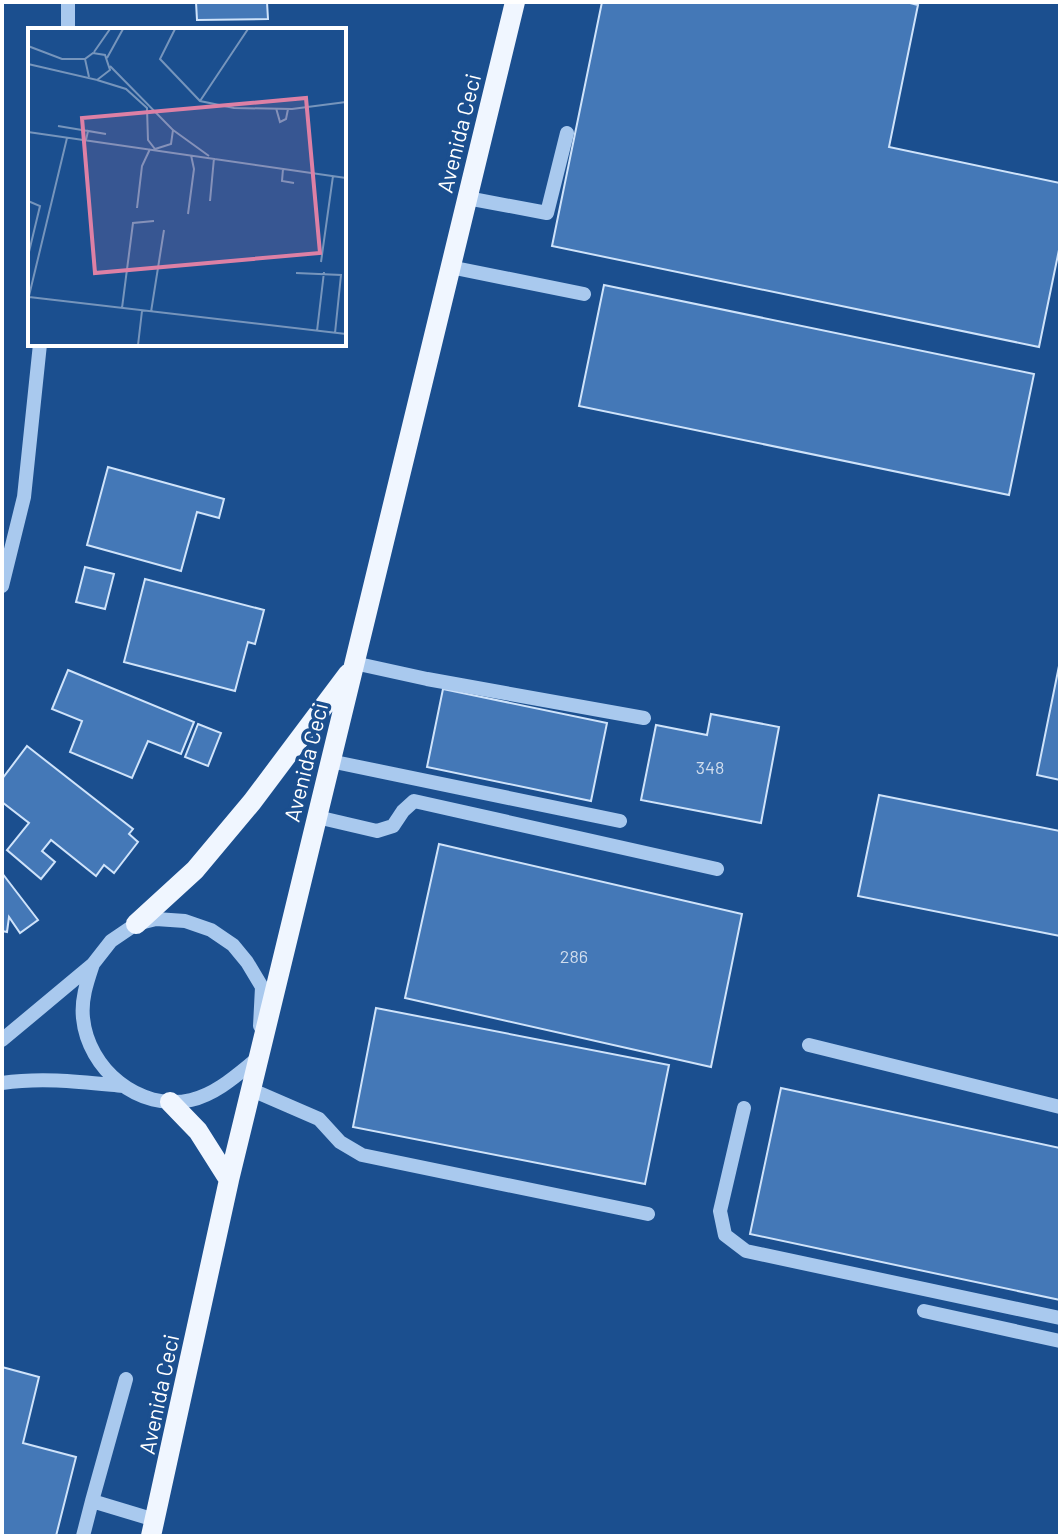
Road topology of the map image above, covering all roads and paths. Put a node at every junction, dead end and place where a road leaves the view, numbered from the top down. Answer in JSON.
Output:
{"nodes":[{"id":1,"x":68,"y":2,"type":"edge"},
{"id":2,"x":515,"y":2,"type":"edge"},
{"id":3,"x":68,"y":28,"type":"edge"},
{"id":4,"x":567,"y":133,"type":"dead end"},
{"id":5,"x":467,"y":198,"type":"junction"},
{"id":6,"x":450,"y":267,"type":"junction"},
{"id":7,"x":584,"y":294,"type":"dead end"},
{"id":8,"x":40,"y":346,"type":"edge"},
{"id":9,"x":2,"y":586,"type":"edge"},
{"id":10,"x":354,"y":665,"type":"junction"},
{"id":11,"x":644,"y":718,"type":"dead end"},
{"id":12,"x":330,"y":761,"type":"junction"},
{"id":13,"x":317,"y":817,"type":"junction"},
{"id":14,"x":620,"y":821,"type":"dead end"},
{"id":15,"x":717,"y":869,"type":"dead end"},
{"id":16,"x":136,"y":924,"type":"junction"},
{"id":17,"x":93,"y":964,"type":"junction"},
{"id":18,"x":2,"y":1040,"type":"edge"},
{"id":19,"x":809,"y":1045,"type":"dead end"},
{"id":20,"x":258,"y":1058,"type":"junction"},
{"id":21,"x":2,"y":1083,"type":"edge"},
{"id":22,"x":123,"y":1086,"type":"junction"},
{"id":23,"x":252,"y":1090,"type":"junction"},
{"id":24,"x":170,"y":1102,"type":"junction"},
{"id":25,"x":1060,"y":1107,"type":"edge"},
{"id":26,"x":744,"y":1108,"type":"dead end"},
{"id":27,"x":229,"y":1180,"type":"junction"},
{"id":28,"x":648,"y":1214,"type":"dead end"},
{"id":29,"x":924,"y":1311,"type":"dead end"},
{"id":30,"x":1060,"y":1318,"type":"edge"},
{"id":31,"x":1060,"y":1341,"type":"edge"},
{"id":32,"x":126,"y":1379,"type":"dead end"},
{"id":33,"x":92,"y":1501,"type":"junction"},
{"id":34,"x":153,"y":1528,"type":"edge"},
{"id":35,"x":83,"y":1536,"type":"edge"}],
"edges":[{"from":1,"to":3,"type":"street"},
{"from":2,"to":5,"type":"main road","name":"Avenida Ceci"},
{"from":4,"to":5,"type":"street"},
{"from":5,"to":6,"type":"main road","name":"Avenida Ceci"},
{"from":6,"to":7,"type":"street"},
{"from":6,"to":10,"type":"main road","name":"Avenida Ceci"},
{"from":8,"to":9,"type":"street"},
{"from":10,"to":11,"type":"street"},
{"from":10,"to":12,"type":"main road","name":"Avenida Ceci"},
{"from":10,"to":16,"type":"main road"},
{"from":12,"to":13,"type":"main road","name":"Avenida Ceci"},
{"from":12,"to":14,"type":"street"},
{"from":13,"to":15,"type":"street"},
{"from":13,"to":20,"type":"main road","name":"Avenida Ceci"},
{"from":16,"to":17,"type":"street"},
{"from":16,"to":20,"type":"street"},
{"from":17,"to":18,"type":"street"},
{"from":17,"to":22,"type":"street"},
{"from":19,"to":25,"type":"street"},
{"from":20,"to":23,"type":"main road","name":"Avenida Ceci"},
{"from":20,"to":24,"type":"street"},
{"from":21,"to":22,"type":"street"},
{"from":22,"to":24,"type":"street"},
{"from":23,"to":27,"type":"main road","name":"Avenida Ceci"},
{"from":23,"to":28,"type":"street"},
{"from":24,"to":27,"type":"main road"},
{"from":26,"to":30,"type":"street"},
{"from":27,"to":34,"type":"main road","name":"Avenida Ceci"},
{"from":29,"to":31,"type":"street"},
{"from":32,"to":33,"type":"street"},
{"from":33,"to":34,"type":"street"},
{"from":33,"to":35,"type":"street"}]}
